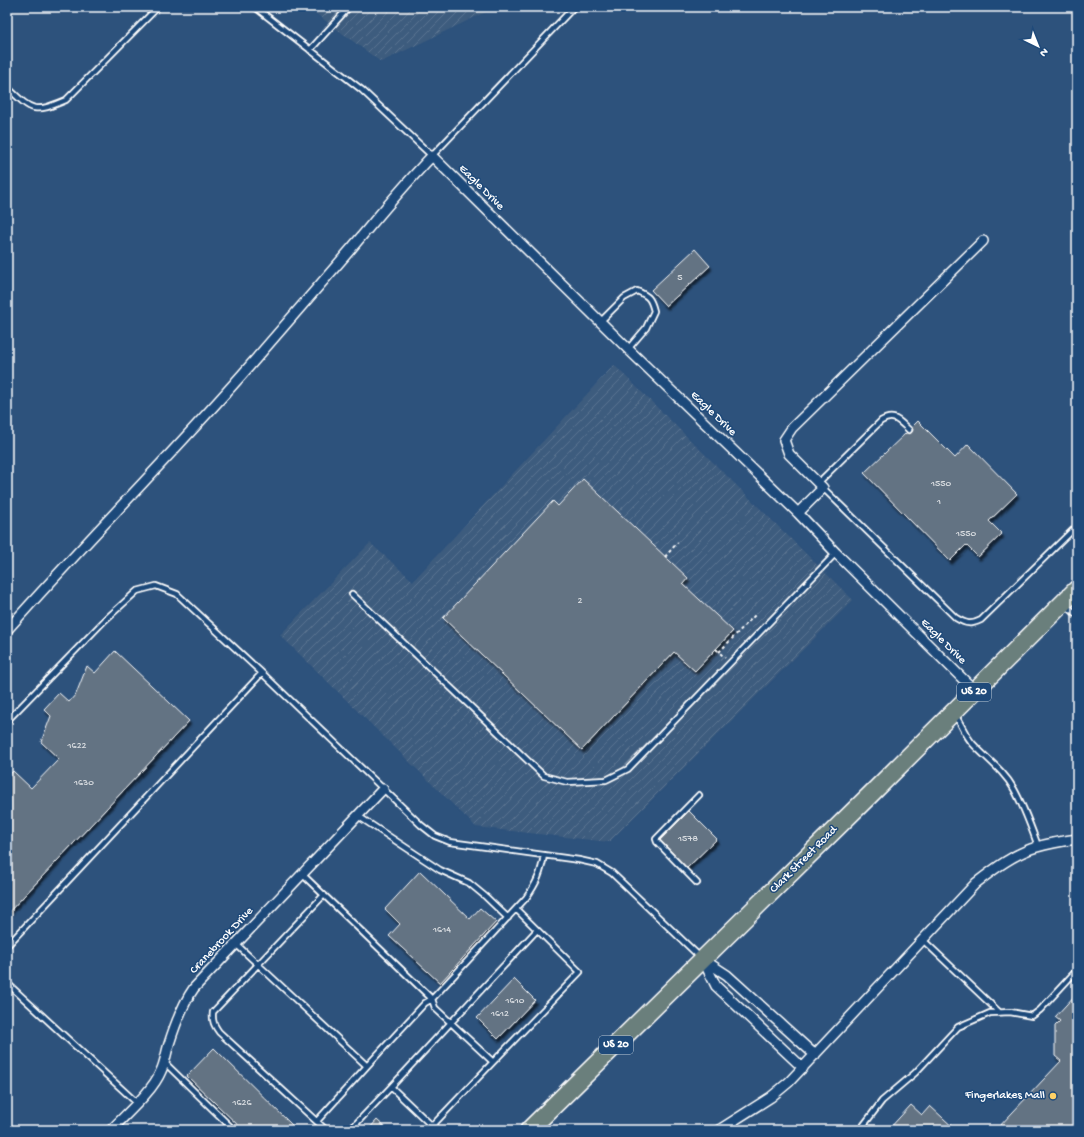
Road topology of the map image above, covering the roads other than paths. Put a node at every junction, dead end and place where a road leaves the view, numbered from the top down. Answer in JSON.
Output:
{"nodes":[{"id":1,"x":158,"y":7,"type":"edge"},
{"id":2,"x":255,"y":7,"type":"edge"},
{"id":3,"x":349,"y":7,"type":"edge"},
{"id":4,"x":574,"y":7,"type":"edge"},
{"id":5,"x":310,"y":50,"type":"junction"},
{"id":6,"x":7,"y":87,"type":"edge"},
{"id":7,"x":432,"y":156,"type":"junction"},
{"id":8,"x":983,"y":241,"type":"dead end"},
{"id":9,"x":600,"y":322,"type":"junction"},
{"id":10,"x":628,"y":349,"type":"junction"},
{"id":11,"x":908,"y":430,"type":"dead end"},
{"id":12,"x":821,"y":485,"type":"junction"},
{"id":13,"x":798,"y":513,"type":"junction"},
{"id":14,"x":1077,"y":526,"type":"edge"},
{"id":15,"x":836,"y":553,"type":"junction"},
{"id":16,"x":1077,"y":589,"type":"edge"},
{"id":17,"x":352,"y":594,"type":"dead end"},
{"id":18,"x":1068,"y":607,"type":"dead end"},
{"id":19,"x":1077,"y":615,"type":"edge"},
{"id":20,"x":7,"y":630,"type":"edge"},
{"id":21,"x":262,"y":673,"type":"junction"},
{"id":22,"x":975,"y":691,"type":"junction"},
{"id":23,"x":953,"y":712,"type":"junction"},
{"id":24,"x":7,"y":721,"type":"edge"},
{"id":25,"x":383,"y":789,"type":"junction"},
{"id":26,"x":699,"y":795,"type":"dead end"},
{"id":27,"x":358,"y":816,"type":"junction"},
{"id":28,"x":1077,"y":840,"type":"edge"},
{"id":29,"x":1038,"y":846,"type":"junction"},
{"id":30,"x":544,"y":855,"type":"junction"},
{"id":31,"x":302,"y":874,"type":"junction"},
{"id":32,"x":697,"y":883,"type":"dead end"},
{"id":33,"x":324,"y":895,"type":"junction"},
{"id":34,"x":516,"y":909,"type":"junction"},
{"id":35,"x":508,"y":918,"type":"junction"},
{"id":36,"x":537,"y":930,"type":"junction"},
{"id":37,"x":923,"y":940,"type":"junction"},
{"id":38,"x":236,"y":944,"type":"junction"},
{"id":39,"x":7,"y":946,"type":"edge"},
{"id":40,"x":703,"y":960,"type":"junction"},
{"id":41,"x":258,"y":964,"type":"junction"},
{"id":42,"x":1077,"y":970,"type":"edge"},
{"id":43,"x":7,"y":983,"type":"edge"},
{"id":44,"x":432,"y":999,"type":"junction"},
{"id":45,"x":999,"y":1012,"type":"junction"},
{"id":46,"x":451,"y":1023,"type":"junction"},
{"id":47,"x":815,"y":1055,"type":"junction"},
{"id":48,"x":164,"y":1062,"type":"junction"},
{"id":49,"x":493,"y":1062,"type":"junction"},
{"id":50,"x":367,"y":1066,"type":"junction"},
{"id":51,"x":803,"y":1068,"type":"junction"},
{"id":52,"x":391,"y":1087,"type":"junction"},
{"id":53,"x":137,"y":1103,"type":"junction"},
{"id":54,"x":316,"y":1122,"type":"junction"},
{"id":55,"x":111,"y":1130,"type":"edge"},
{"id":56,"x":234,"y":1130,"type":"edge"},
{"id":57,"x":326,"y":1130,"type":"edge"},
{"id":58,"x":350,"y":1130,"type":"edge"},
{"id":59,"x":529,"y":1130,"type":"edge"},
{"id":60,"x":719,"y":1130,"type":"edge"},
{"id":61,"x":860,"y":1130,"type":"edge"}],
"edges":[{"from":1,"to":6,"type":"lane"},
{"from":2,"to":5,"type":"lane"},
{"from":3,"to":5,"type":"lane"},
{"from":4,"to":7,"type":"lane"},
{"from":5,"to":7,"type":"lane"},
{"from":7,"to":9,"type":"street","name":"Eagle Drive"},
{"from":7,"to":20,"type":"street"},
{"from":8,"to":12,"type":"street"},
{"from":9,"to":10,"type":"street","name":"Eagle Drive"},
{"from":9,"to":10,"type":"lane"},
{"from":10,"to":13,"type":"street","name":"Eagle Drive"},
{"from":11,"to":12,"type":"lane"},
{"from":12,"to":13,"type":"street"},
{"from":12,"to":14,"type":"lane"},
{"from":13,"to":15,"type":"street","name":"Eagle Drive"},
{"from":15,"to":17,"type":"lane"},
{"from":15,"to":22,"type":"street","name":"Eagle Drive"},
{"from":16,"to":22,"type":"highway","name":"Clark Street Road","number":"US 20"},
{"from":18,"to":19,"type":"lane"},
{"from":21,"to":24,"type":"lane"},
{"from":21,"to":25,"type":"lane"},
{"from":21,"to":39,"type":"lane"},
{"from":22,"to":23,"type":"highway","name":"Clark Street Road","number":"US 20"},
{"from":23,"to":29,"type":"lane"},
{"from":23,"to":40,"type":"highway","name":"Clark Street Road","number":"US 20"},
{"from":25,"to":27,"type":"street","name":"Cranebrook Drive"},
{"from":25,"to":30,"type":"lane"},
{"from":26,"to":32,"type":"lane"},
{"from":27,"to":31,"type":"street","name":"Cranebrook Drive"},
{"from":27,"to":35,"type":"lane"},
{"from":28,"to":29,"type":"street"},
{"from":29,"to":37,"type":"street"},
{"from":30,"to":34,"type":"lane"},
{"from":30,"to":40,"type":"lane"},
{"from":31,"to":33,"type":"lane"},
{"from":31,"to":38,"type":"street","name":"Cranebrook Drive"},
{"from":33,"to":41,"type":"lane"},
{"from":33,"to":44,"type":"lane"},
{"from":34,"to":35,"type":"lane"},
{"from":34,"to":36,"type":"lane"},
{"from":35,"to":44,"type":"lane"},
{"from":36,"to":46,"type":"lane"},
{"from":36,"to":49,"type":"lane"},
{"from":37,"to":45,"type":"lane"},
{"from":37,"to":47,"type":"street"},
{"from":38,"to":41,"type":"lane"},
{"from":38,"to":48,"type":"street","name":"Cranebrook Drive"},
{"from":40,"to":47,"type":"street"},
{"from":40,"to":51,"type":"street"},
{"from":40,"to":59,"type":"highway","name":"Clark Street Road","number":"US 20"},
{"from":41,"to":50,"type":"lane"},
{"from":41,"to":54,"type":"lane"},
{"from":42,"to":45,"type":"lane"},
{"from":43,"to":53,"type":"lane"},
{"from":44,"to":46,"type":"lane"},
{"from":44,"to":50,"type":"lane"},
{"from":45,"to":61,"type":"lane"},
{"from":46,"to":49,"type":"lane"},
{"from":46,"to":52,"type":"lane"},
{"from":47,"to":51,"type":"street"},
{"from":48,"to":53,"type":"street","name":"Cranebrook Drive"},
{"from":48,"to":56,"type":"lane"},
{"from":49,"to":52,"type":"lane"},
{"from":50,"to":54,"type":"lane"},
{"from":51,"to":60,"type":"street"},
{"from":52,"to":58,"type":"lane"},
{"from":53,"to":55,"type":"street","name":"Cranebrook Drive"},
{"from":54,"to":57,"type":"lane"}]}
